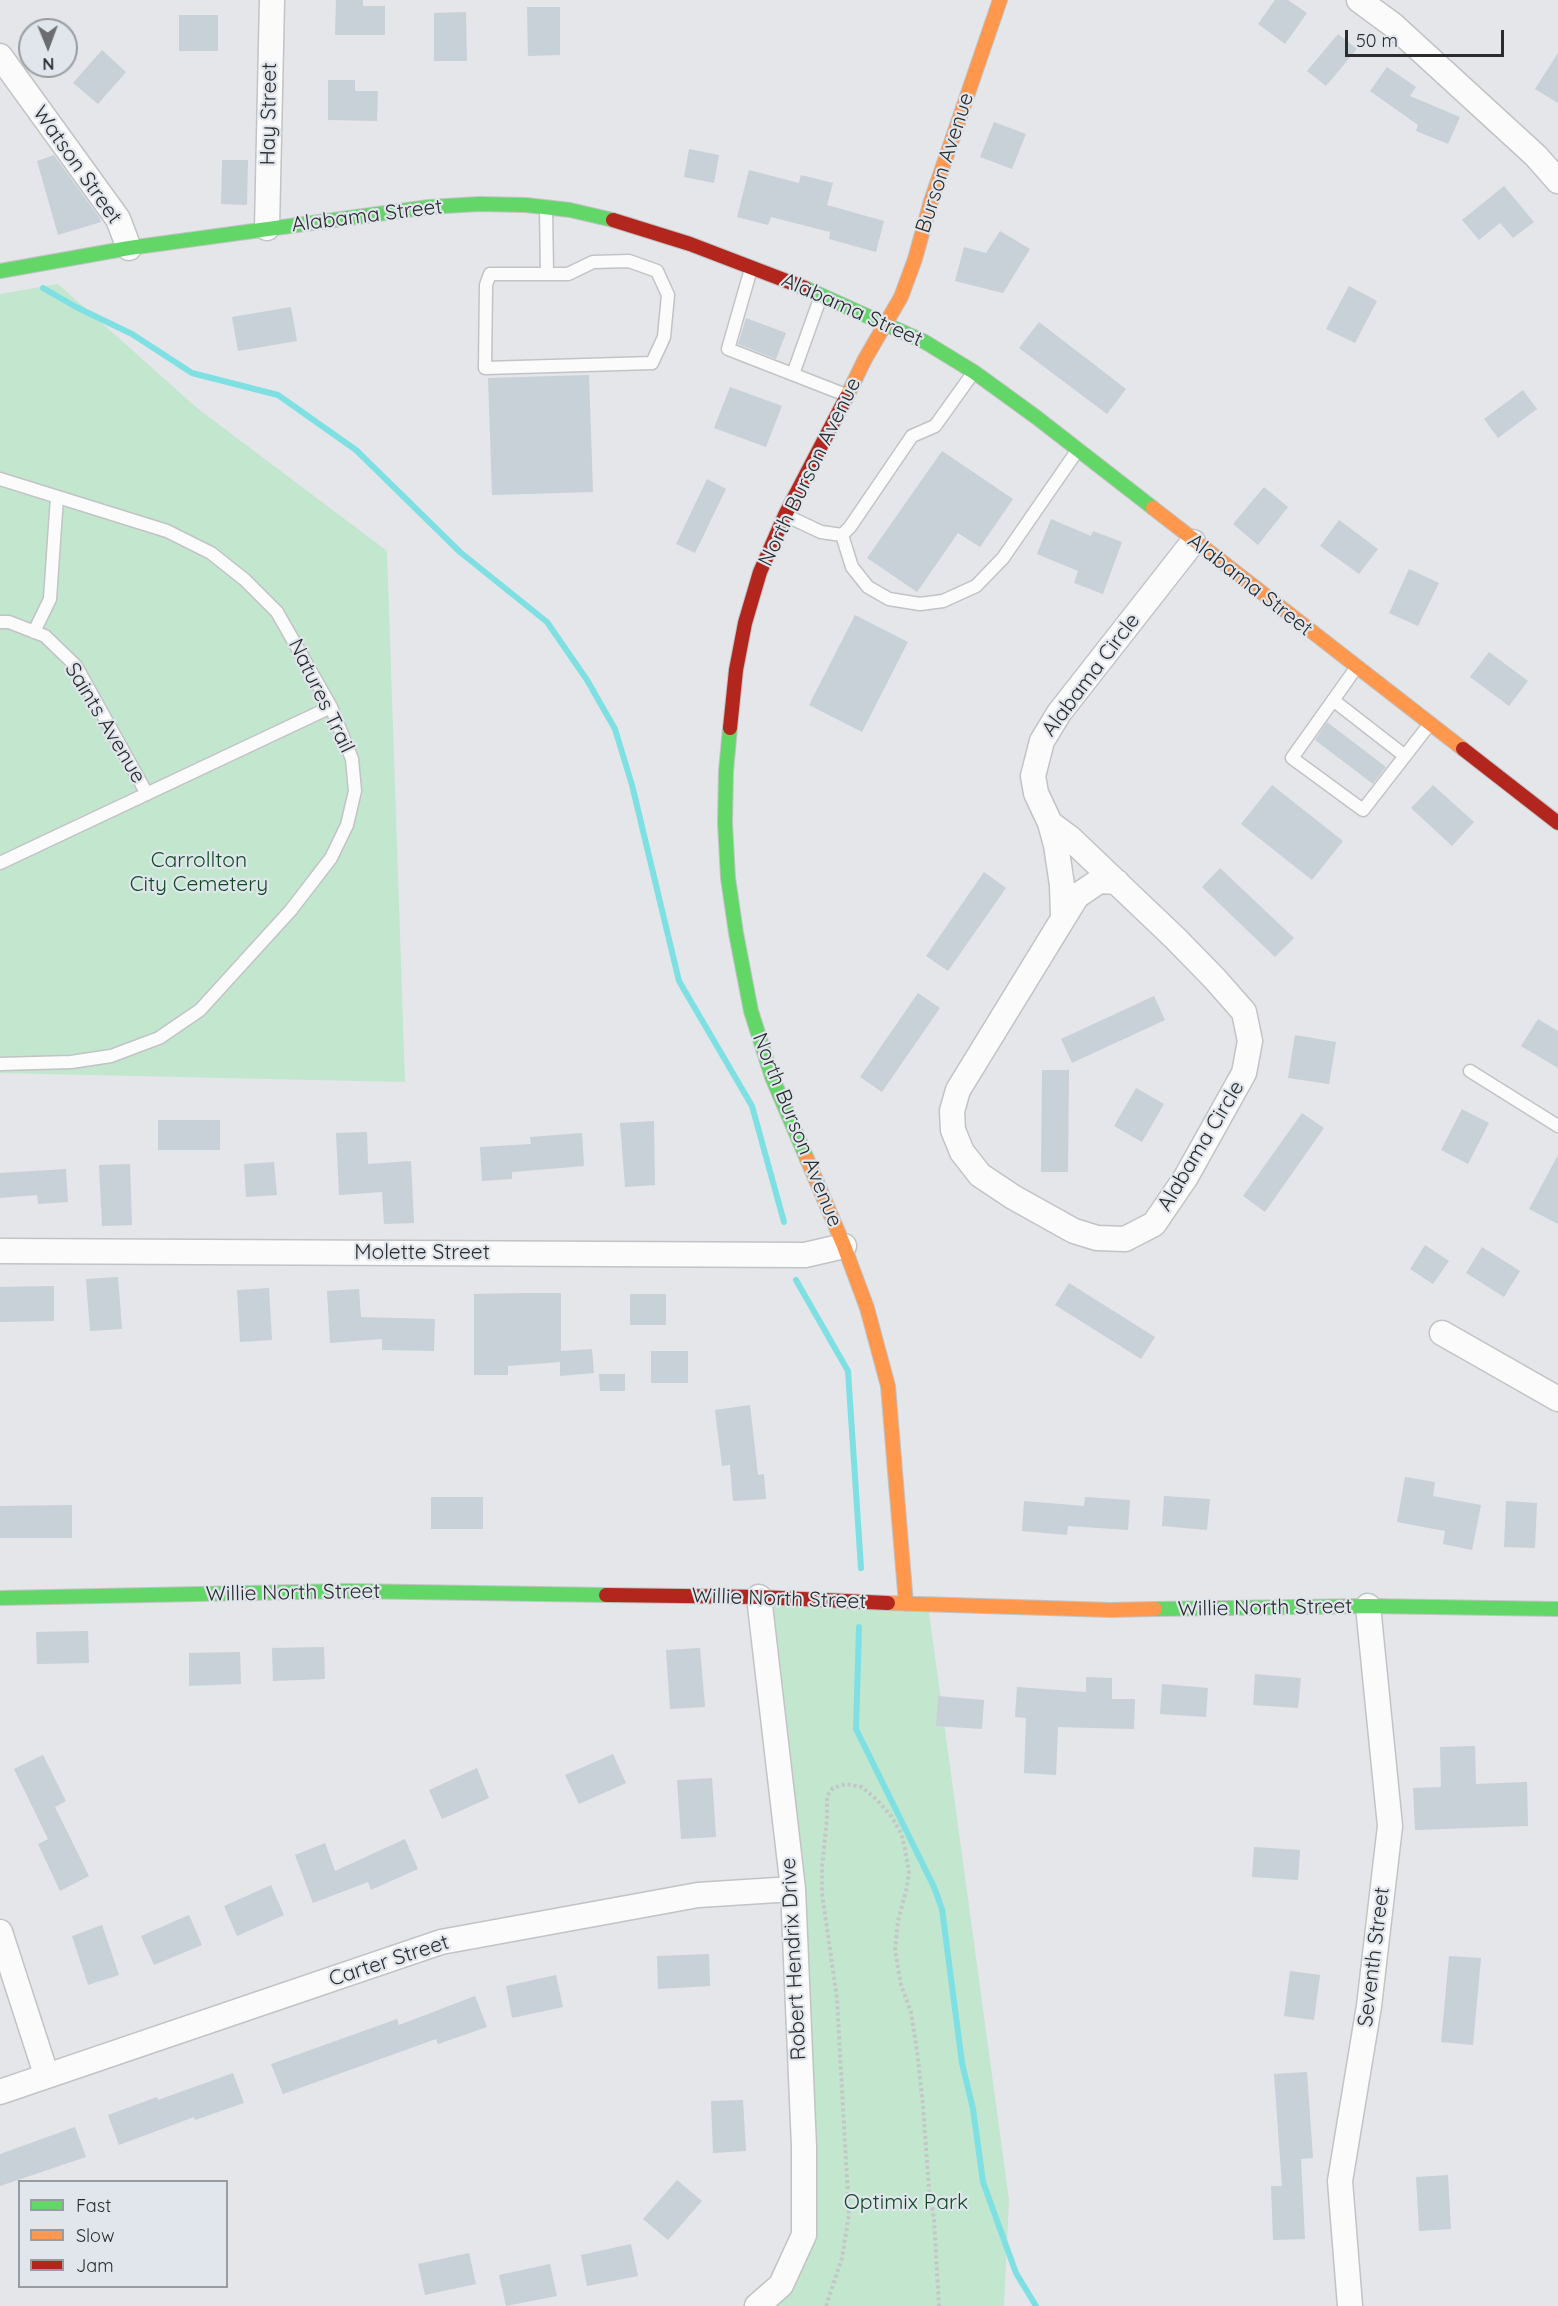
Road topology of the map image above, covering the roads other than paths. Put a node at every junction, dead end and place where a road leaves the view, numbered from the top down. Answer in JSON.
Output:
{"nodes":[{"id":1,"x":272,"y":0,"type":"edge"},
{"id":2,"x":1000,"y":0,"type":"edge"},
{"id":3,"x":1359,"y":0,"type":"edge"},
{"id":4,"x":0,"y":56,"type":"edge"},
{"id":5,"x":1558,"y":182,"type":"edge"},
{"id":6,"x":546,"y":207,"type":"junction"},
{"id":7,"x":267,"y":228,"type":"junction"},
{"id":8,"x":129,"y":248,"type":"junction"},
{"id":9,"x":752,"y":267,"type":"junction"},
{"id":10,"x":0,"y":271,"type":"edge"},
{"id":11,"x":547,"y":273,"type":"junction"},
{"id":12,"x":821,"y":295,"type":"junction"},
{"id":13,"x":887,"y":324,"type":"junction"},
{"id":14,"x":974,"y":372,"type":"junction"},
{"id":15,"x":793,"y":374,"type":"junction"},
{"id":16,"x":847,"y":396,"type":"junction"},
{"id":17,"x":1077,"y":451,"type":"junction"},
{"id":18,"x":0,"y":479,"type":"edge"},
{"id":19,"x":57,"y":497,"type":"junction"},
{"id":20,"x":785,"y":515,"type":"junction"},
{"id":21,"x":842,"y":535,"type":"junction"},
{"id":22,"x":1194,"y":542,"type":"junction"},
{"id":23,"x":0,"y":622,"type":"edge"},
{"id":24,"x":34,"y":632,"type":"junction"},
{"id":25,"x":1356,"y":667,"type":"junction"},
{"id":26,"x":1333,"y":700,"type":"junction"},
{"id":27,"x":331,"y":707,"type":"junction"},
{"id":28,"x":1430,"y":724,"type":"junction"},
{"id":29,"x":1405,"y":756,"type":"junction"},
{"id":30,"x":147,"y":794,"type":"junction"},
{"id":31,"x":1050,"y":823,"type":"junction"},
{"id":32,"x":1558,"y":824,"type":"edge"},
{"id":33,"x":0,"y":863,"type":"edge"},
{"id":34,"x":1117,"y":882,"type":"junction"},
{"id":35,"x":1063,"y":916,"type":"junction"},
{"id":36,"x":0,"y":1064,"type":"edge"},
{"id":37,"x":1470,"y":1071,"type":"dead end"},
{"id":38,"x":1558,"y":1126,"type":"edge"},
{"id":39,"x":844,"y":1246,"type":"junction"},
{"id":40,"x":0,"y":1251,"type":"edge"},
{"id":41,"x":1442,"y":1333,"type":"dead end"},
{"id":42,"x":1558,"y":1399,"type":"edge"},
{"id":43,"x":759,"y":1597,"type":"junction"},
{"id":44,"x":0,"y":1598,"type":"edge"},
{"id":45,"x":906,"y":1604,"type":"junction"},
{"id":46,"x":1368,"y":1606,"type":"junction"},
{"id":47,"x":1558,"y":1609,"type":"edge"},
{"id":48,"x":793,"y":1889,"type":"junction"},
{"id":49,"x":0,"y":1932,"type":"edge"},
{"id":50,"x":46,"y":2074,"type":"junction"},
{"id":51,"x":0,"y":2092,"type":"edge"},
{"id":52,"x":757,"y":2306,"type":"edge"},
{"id":53,"x":1350,"y":2306,"type":"edge"}],
"edges":[{"from":1,"to":7,"type":"street","name":"Hay Street"},
{"from":2,"to":13,"type":"street","name":"Burson Avenue"},
{"from":3,"to":5,"type":"street"},
{"from":4,"to":8,"type":"street","name":"Watson Street"},
{"from":6,"to":7,"type":"street","name":"Alabama Street"},
{"from":6,"to":9,"type":"street","name":"Alabama Street"},
{"from":6,"to":11,"type":"lane"},
{"from":7,"to":8,"type":"street","name":"Alabama Street"},
{"from":8,"to":10,"type":"street","name":"Alabama Street"},
{"from":9,"to":12,"type":"street","name":"Alabama Street"},
{"from":9,"to":15,"type":"lane"},
{"from":11,"to":11,"type":"lane"},
{"from":12,"to":13,"type":"street","name":"Alabama Street"},
{"from":12,"to":15,"type":"lane"},
{"from":13,"to":14,"type":"street","name":"Alabama Street"},
{"from":13,"to":16,"type":"street","name":"North Burson Avenue"},
{"from":14,"to":17,"type":"street","name":"Alabama Street"},
{"from":14,"to":21,"type":"lane"},
{"from":15,"to":16,"type":"lane"},
{"from":16,"to":20,"type":"street","name":"North Burson Avenue"},
{"from":17,"to":21,"type":"lane"},
{"from":17,"to":22,"type":"street","name":"Alabama Street"},
{"from":18,"to":19,"type":"lane","name":"Natures Trail"},
{"from":19,"to":24,"type":"lane"},
{"from":19,"to":27,"type":"lane","name":"Natures Trail"},
{"from":20,"to":21,"type":"lane"},
{"from":20,"to":39,"type":"street","name":"North Burson Avenue"},
{"from":22,"to":25,"type":"street","name":"Alabama Street"},
{"from":22,"to":31,"type":"street","name":"Alabama Circle"},
{"from":23,"to":24,"type":"lane","name":"Saints Avenue"},
{"from":24,"to":30,"type":"lane","name":"Saints Avenue"},
{"from":25,"to":26,"type":"lane"},
{"from":25,"to":28,"type":"street","name":"Alabama Street"},
{"from":26,"to":29,"type":"lane"},
{"from":26,"to":29,"type":"lane"},
{"from":27,"to":30,"type":"lane"},
{"from":27,"to":36,"type":"lane","name":"Natures Trail"},
{"from":28,"to":29,"type":"lane"},
{"from":28,"to":32,"type":"street","name":"Alabama Street"},
{"from":30,"to":33,"type":"lane"},
{"from":31,"to":34,"type":"street","name":"Alabama Circle"},
{"from":31,"to":35,"type":"street","name":"Alabama Circle"},
{"from":34,"to":35,"type":"street","name":"Alabama Circle"},
{"from":34,"to":35,"type":"street","name":"Alabama Circle"},
{"from":37,"to":38,"type":"lane"},
{"from":39,"to":40,"type":"street","name":"Molette Street"},
{"from":39,"to":45,"type":"street","name":"North Burson Avenue"},
{"from":41,"to":42,"type":"street"},
{"from":43,"to":44,"type":"street","name":"Willie North Street"},
{"from":43,"to":45,"type":"street","name":"Willie North Street"},
{"from":43,"to":48,"type":"street","name":"Robert Hendrix Drive"},
{"from":45,"to":46,"type":"street","name":"Willie North Street"},
{"from":46,"to":47,"type":"street","name":"Willie North Street"},
{"from":46,"to":53,"type":"street","name":"Seventh Street"},
{"from":48,"to":50,"type":"street","name":"Carter Street"},
{"from":48,"to":52,"type":"street","name":"Robert Hendrix Drive"},
{"from":49,"to":50,"type":"street"},
{"from":50,"to":51,"type":"street","name":"Carter Street"}]}
